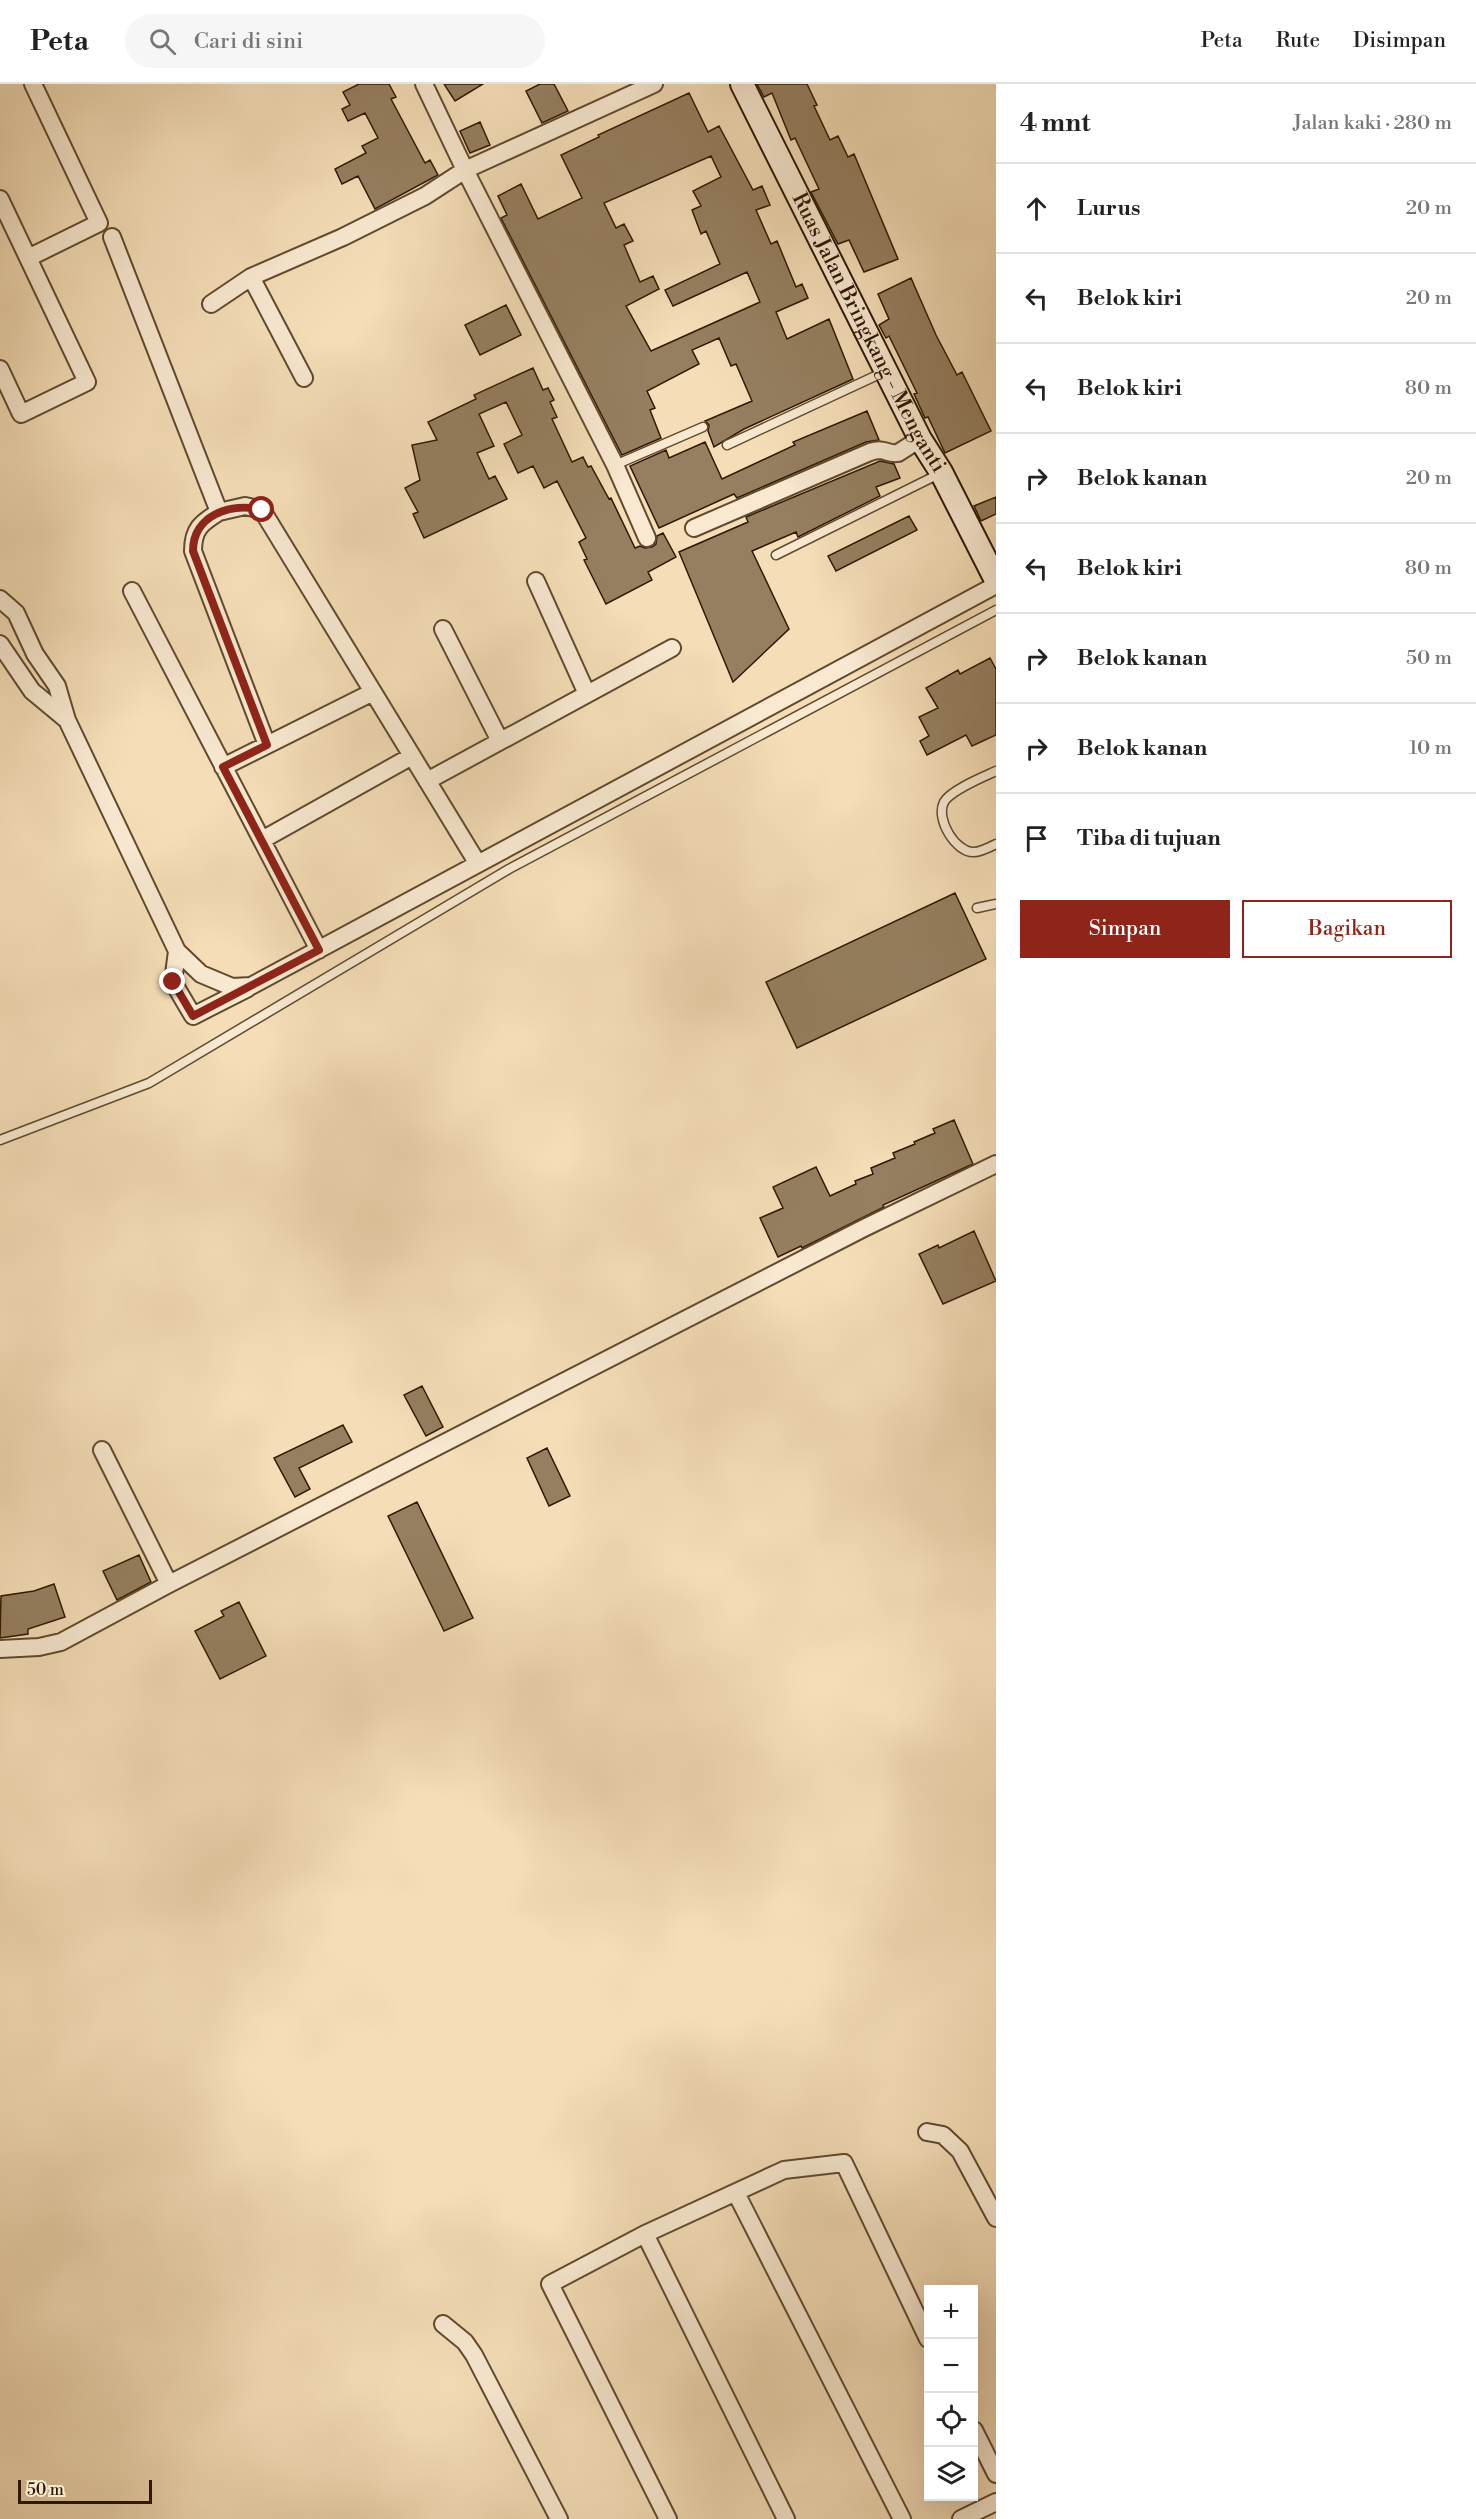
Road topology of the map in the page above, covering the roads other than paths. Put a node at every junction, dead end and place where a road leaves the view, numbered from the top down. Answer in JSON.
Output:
{"nodes":[{"id":1,"x":33,"y":84,"type":"edge"},
{"id":2,"x":423,"y":84,"type":"edge"},
{"id":3,"x":654,"y":84,"type":"edge"},
{"id":4,"x":742,"y":84,"type":"edge"},
{"id":5,"x":465,"y":170,"type":"junction"},
{"id":6,"x":0,"y":199,"type":"edge"},
{"id":7,"x":112,"y":237,"type":"dead end"},
{"id":8,"x":28,"y":258,"type":"junction"},
{"id":9,"x":251,"y":277,"type":"junction"},
{"id":10,"x":211,"y":304,"type":"dead end"},
{"id":11,"x":0,"y":369,"type":"edge"},
{"id":12,"x":887,"y":370,"type":"junction"},
{"id":13,"x":304,"y":378,"type":"dead end"},
{"id":14,"x":703,"y":428,"type":"dead end"},
{"id":15,"x":920,"y":439,"type":"junction"},
{"id":16,"x":727,"y":445,"type":"dead end"},
{"id":17,"x":615,"y":465,"type":"junction"},
{"id":18,"x":941,"y":472,"type":"junction"},
{"id":19,"x":219,"y":512,"type":"junction"},
{"id":20,"x":694,"y":528,"type":"dead end"},
{"id":21,"x":647,"y":538,"type":"dead end"},
{"id":22,"x":776,"y":555,"type":"dead end"},
{"id":23,"x":996,"y":580,"type":"edge"},
{"id":24,"x":536,"y":581,"type":"dead end"},
{"id":25,"x":996,"y":585,"type":"edge"},
{"id":26,"x":132,"y":591,"type":"dead end"},
{"id":27,"x":0,"y":599,"type":"edge"},
{"id":28,"x":996,"y":610,"type":"edge"},
{"id":29,"x":443,"y":629,"type":"dead end"},
{"id":30,"x":0,"y":644,"type":"edge"},
{"id":31,"x":672,"y":648,"type":"dead end"},
{"id":32,"x":373,"y":692,"type":"junction"},
{"id":33,"x":586,"y":694,"type":"junction"},
{"id":34,"x":68,"y":720,"type":"junction"},
{"id":35,"x":501,"y":741,"type":"junction"},
{"id":36,"x":267,"y":745,"type":"junction"},
{"id":37,"x":412,"y":756,"type":"junction"},
{"id":38,"x":223,"y":767,"type":"junction"},
{"id":39,"x":996,"y":771,"type":"edge"},
{"id":40,"x":427,"y":781,"type":"junction"},
{"id":41,"x":262,"y":840,"type":"junction"},
{"id":42,"x":996,"y":844,"type":"edge"},
{"id":43,"x":478,"y":864,"type":"junction"},
{"id":44,"x":996,"y":904,"type":"edge"},
{"id":45,"x":977,"y":909,"type":"dead end"},
{"id":46,"x":319,"y":950,"type":"junction"},
{"id":47,"x":177,"y":951,"type":"junction"},
{"id":48,"x":251,"y":986,"type":"junction"},
{"id":49,"x":0,"y":1140,"type":"edge"},
{"id":50,"x":996,"y":1164,"type":"edge"},
{"id":51,"x":102,"y":1450,"type":"dead end"},
{"id":52,"x":169,"y":1584,"type":"junction"},
{"id":53,"x":0,"y":1649,"type":"edge"},
{"id":54,"x":927,"y":2132,"type":"dead end"},
{"id":55,"x":736,"y":2193,"type":"junction"},
{"id":56,"x":996,"y":2218,"type":"edge"},
{"id":57,"x":645,"y":2234,"type":"junction"},
{"id":58,"x":443,"y":2324,"type":"dead end"},
{"id":59,"x":924,"y":2331,"type":"edge"},
{"id":60,"x":978,"y":2438,"type":"edge"},
{"id":61,"x":996,"y":2474,"type":"edge"},
{"id":62,"x":996,"y":2502,"type":"edge"},
{"id":63,"x":559,"y":2519,"type":"edge"},
{"id":64,"x":668,"y":2519,"type":"edge"},
{"id":65,"x":786,"y":2519,"type":"edge"},
{"id":66,"x":902,"y":2519,"type":"edge"},
{"id":67,"x":962,"y":2519,"type":"edge"}],
"edges":[{"from":1,"to":8,"type":"street"},
{"from":2,"to":5,"type":"street"},
{"from":3,"to":5,"type":"street"},
{"from":4,"to":12,"type":"main road","name":"Ruas Jalan Bringkang - Menganti"},
{"from":5,"to":9,"type":"street"},
{"from":5,"to":17,"type":"street"},
{"from":6,"to":8,"type":"street"},
{"from":7,"to":19,"type":"street"},
{"from":8,"to":11,"type":"street"},
{"from":9,"to":10,"type":"street"},
{"from":9,"to":13,"type":"street"},
{"from":12,"to":15,"type":"main road","name":"Ruas Jalan Bringkang - Menganti"},
{"from":12,"to":16,"type":"lane"},
{"from":14,"to":17,"type":"lane"},
{"from":15,"to":18,"type":"main road","name":"Ruas Jalan Bringkang - Menganti"},
{"from":15,"to":20,"type":"street"},
{"from":17,"to":21,"type":"street"},
{"from":18,"to":22,"type":"lane"},
{"from":18,"to":23,"type":"main road","name":"Ruas Jalan Bringkang - Menganti"},
{"from":19,"to":32,"type":"street"},
{"from":19,"to":36,"type":"street"},
{"from":24,"to":33,"type":"street"},
{"from":25,"to":43,"type":"street"},
{"from":26,"to":38,"type":"street"},
{"from":27,"to":34,"type":"street"},
{"from":28,"to":49,"type":"lane"},
{"from":29,"to":35,"type":"street"},
{"from":30,"to":34,"type":"street"},
{"from":31,"to":33,"type":"street"},
{"from":32,"to":36,"type":"street"},
{"from":32,"to":37,"type":"street"},
{"from":33,"to":35,"type":"street"},
{"from":34,"to":47,"type":"street"},
{"from":35,"to":40,"type":"street"},
{"from":36,"to":38,"type":"street"},
{"from":37,"to":40,"type":"street"},
{"from":37,"to":41,"type":"street"},
{"from":38,"to":41,"type":"street"},
{"from":39,"to":42,"type":"lane"},
{"from":40,"to":43,"type":"street"},
{"from":41,"to":46,"type":"street"},
{"from":43,"to":46,"type":"street"},
{"from":44,"to":45,"type":"lane"},
{"from":46,"to":48,"type":"street"},
{"from":47,"to":48,"type":"street"},
{"from":47,"to":48,"type":"street"},
{"from":50,"to":52,"type":"street"},
{"from":51,"to":52,"type":"street"},
{"from":52,"to":53,"type":"street"},
{"from":54,"to":56,"type":"street"},
{"from":55,"to":57,"type":"street"},
{"from":55,"to":59,"type":"street"},
{"from":55,"to":66,"type":"street"},
{"from":57,"to":64,"type":"street"},
{"from":57,"to":65,"type":"street"},
{"from":58,"to":63,"type":"street"},
{"from":60,"to":61,"type":"street"},
{"from":62,"to":67,"type":"street"}]}
